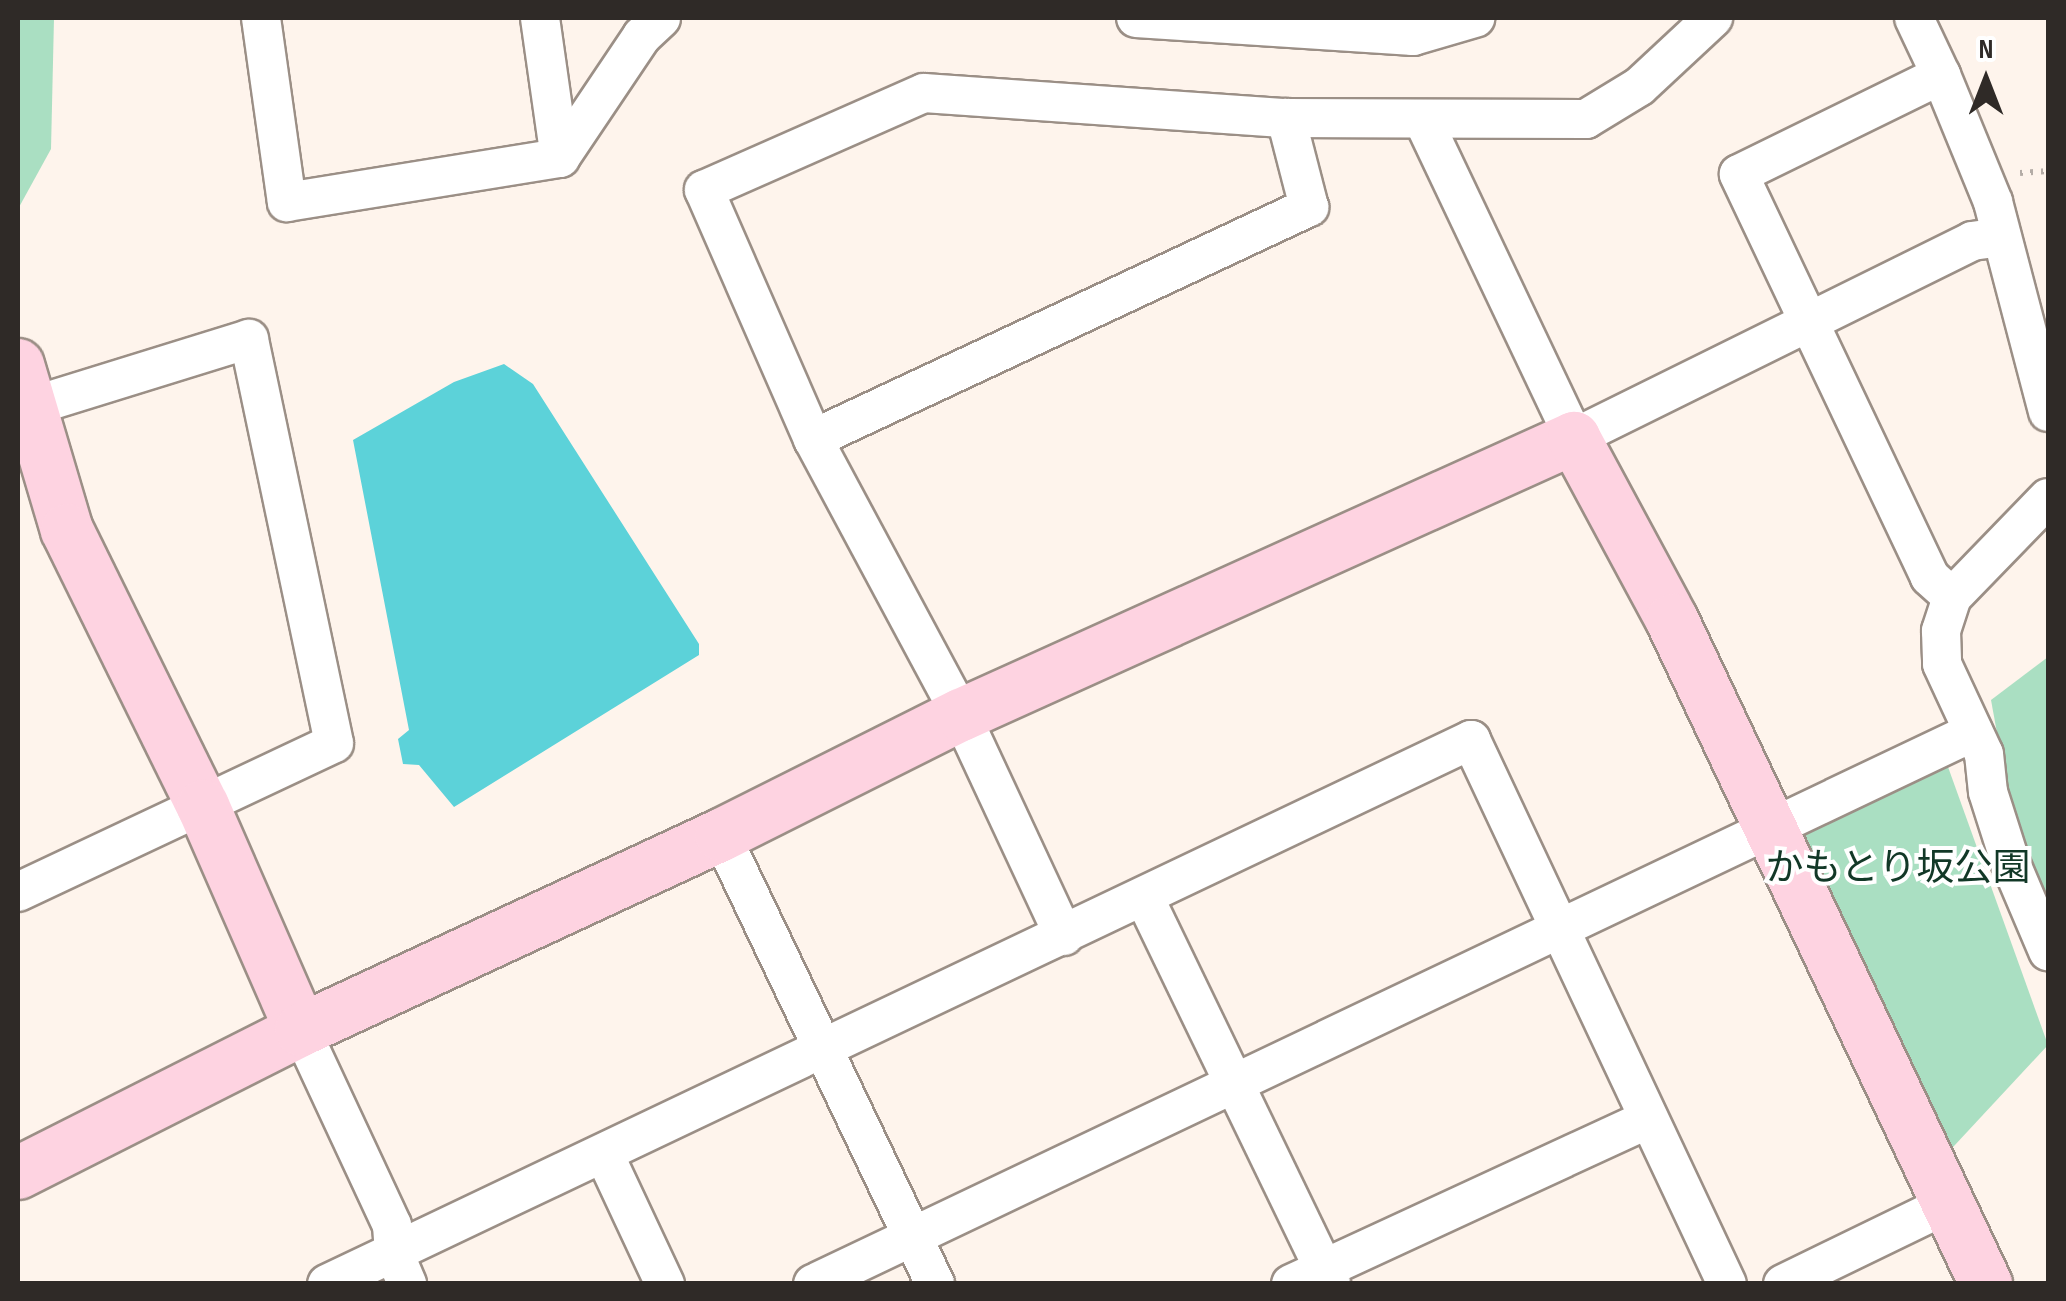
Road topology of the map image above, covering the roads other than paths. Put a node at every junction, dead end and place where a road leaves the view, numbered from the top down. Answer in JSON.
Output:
{"nodes":[{"id":1,"x":261,"y":18,"type":"edge"},
{"id":2,"x":540,"y":18,"type":"edge"},
{"id":3,"x":661,"y":18,"type":"edge"},
{"id":4,"x":1136,"y":18,"type":"edge"},
{"id":5,"x":1475,"y":18,"type":"edge"},
{"id":6,"x":1713,"y":18,"type":"edge"},
{"id":7,"x":1914,"y":18,"type":"edge"},
{"id":8,"x":1436,"y":23,"type":"edge"},
{"id":9,"x":1941,"y":76,"type":"junction"},
{"id":10,"x":1286,"y":118,"type":"junction"},
{"id":11,"x":1424,"y":122,"type":"junction"},
{"id":12,"x":560,"y":158,"type":"junction"},
{"id":13,"x":2002,"y":236,"type":"junction"},
{"id":14,"x":1808,"y":320,"type":"junction"},
{"id":15,"x":24,"y":386,"type":"edge"},
{"id":16,"x":2048,"y":412,"type":"edge"},
{"id":17,"x":1574,"y":438,"type":"junction"},
{"id":18,"x":813,"y":439,"type":"junction"},
{"id":19,"x":2048,"y":498,"type":"edge"},
{"id":20,"x":1952,"y":597,"type":"junction"},
{"id":21,"x":961,"y":715,"type":"junction"},
{"id":22,"x":1973,"y":732,"type":"junction"},
{"id":23,"x":204,"y":806,"type":"junction"},
{"id":24,"x":1770,"y":832,"type":"junction"},
{"id":25,"x":720,"y":835,"type":"junction"},
{"id":26,"x":18,"y":892,"type":"edge"},
{"id":27,"x":1144,"y":897,"type":"junction"},
{"id":28,"x":1559,"y":928,"type":"junction"},
{"id":29,"x":1064,"y":936,"type":"junction"},
{"id":30,"x":2048,"y":951,"type":"edge"},
{"id":31,"x":301,"y":1030,"type":"junction"},
{"id":32,"x":822,"y":1051,"type":"junction"},
{"id":33,"x":1236,"y":1082,"type":"junction"},
{"id":34,"x":1648,"y":1119,"type":"junction"},
{"id":35,"x":604,"y":1154,"type":"junction"},
{"id":36,"x":18,"y":1173,"type":"edge"},
{"id":37,"x":1948,"y":1204,"type":"junction"},
{"id":38,"x":912,"y":1237,"type":"junction"},
{"id":39,"x":401,"y":1268,"type":"edge"},
{"id":40,"x":1315,"y":1278,"type":"edge"},
{"id":41,"x":327,"y":1284,"type":"edge"},
{"id":42,"x":665,"y":1284,"type":"edge"},
{"id":43,"x":813,"y":1284,"type":"edge"},
{"id":44,"x":936,"y":1284,"type":"edge"},
{"id":45,"x":1727,"y":1284,"type":"edge"},
{"id":46,"x":1783,"y":1284,"type":"edge"},
{"id":47,"x":1986,"y":1284,"type":"edge"}],
"edges":[{"from":1,"to":12,"type":"street"},
{"from":2,"to":12,"type":"street"},
{"from":3,"to":12,"type":"street"},
{"from":4,"to":8,"type":"street"},
{"from":5,"to":8,"type":"street"},
{"from":6,"to":11,"type":"street"},
{"from":7,"to":9,"type":"street"},
{"from":9,"to":13,"type":"street"},
{"from":9,"to":14,"type":"street"},
{"from":10,"to":11,"type":"street"},
{"from":10,"to":18,"type":"street"},
{"from":10,"to":18,"type":"street"},
{"from":11,"to":17,"type":"street"},
{"from":13,"to":14,"type":"street"},
{"from":13,"to":16,"type":"street"},
{"from":14,"to":17,"type":"street"},
{"from":14,"to":20,"type":"street"},
{"from":15,"to":23,"type":"street"},
{"from":15,"to":23,"type":"street"},
{"from":17,"to":21,"type":"street"},
{"from":17,"to":24,"type":"street"},
{"from":18,"to":21,"type":"street"},
{"from":19,"to":20,"type":"street"},
{"from":20,"to":22,"type":"street"},
{"from":21,"to":25,"type":"street"},
{"from":21,"to":29,"type":"street"},
{"from":22,"to":24,"type":"street"},
{"from":22,"to":30,"type":"street"},
{"from":23,"to":26,"type":"street"},
{"from":23,"to":31,"type":"street"},
{"from":24,"to":28,"type":"street"},
{"from":24,"to":37,"type":"street"},
{"from":25,"to":31,"type":"street"},
{"from":25,"to":32,"type":"street"},
{"from":27,"to":28,"type":"street"},
{"from":27,"to":29,"type":"street"},
{"from":27,"to":33,"type":"street"},
{"from":28,"to":33,"type":"street"},
{"from":28,"to":34,"type":"street"},
{"from":29,"to":32,"type":"street"},
{"from":31,"to":36,"type":"street"},
{"from":31,"to":39,"type":"street"},
{"from":32,"to":35,"type":"street"},
{"from":32,"to":38,"type":"street"},
{"from":33,"to":38,"type":"street"},
{"from":33,"to":40,"type":"street"},
{"from":34,"to":40,"type":"street"},
{"from":34,"to":45,"type":"street"},
{"from":35,"to":39,"type":"street"},
{"from":35,"to":42,"type":"street"},
{"from":37,"to":46,"type":"street"},
{"from":37,"to":47,"type":"street"},
{"from":38,"to":43,"type":"street"},
{"from":38,"to":44,"type":"street"},
{"from":39,"to":41,"type":"street"}]}
